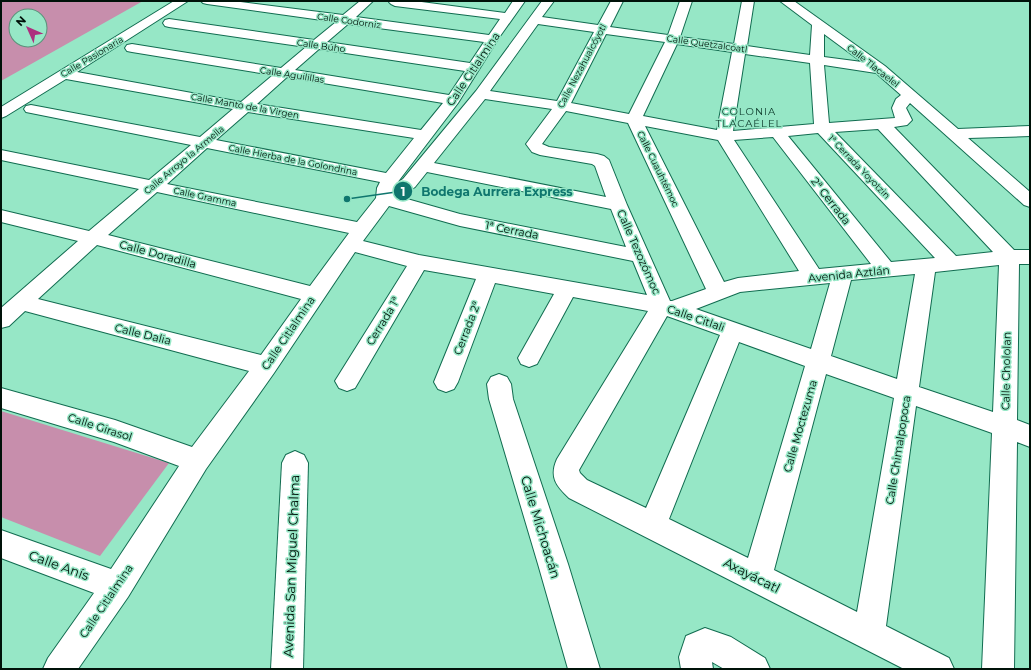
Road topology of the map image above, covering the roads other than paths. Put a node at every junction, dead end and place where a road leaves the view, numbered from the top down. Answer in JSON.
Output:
{"nodes":[{"id":1,"x":182,"y":1,"type":"edge"},
{"id":2,"x":207,"y":1,"type":"edge"},
{"id":3,"x":367,"y":1,"type":"edge"},
{"id":4,"x":519,"y":1,"type":"edge"},
{"id":5,"x":548,"y":1,"type":"edge"},
{"id":6,"x":617,"y":1,"type":"edge"},
{"id":7,"x":686,"y":1,"type":"edge"},
{"id":8,"x":748,"y":1,"type":"edge"},
{"id":9,"x":786,"y":1,"type":"edge"},
{"id":10,"x":395,"y":2,"type":"edge"},
{"id":11,"x":510,"y":17,"type":"junction"},
{"id":12,"x":345,"y":20,"type":"junction"},
{"id":13,"x":535,"y":20,"type":"junction"},
{"id":14,"x":169,"y":23,"type":"dead end"},
{"id":15,"x":818,"y":24,"type":"junction"},
{"id":16,"x":601,"y":29,"type":"junction"},
{"id":17,"x":492,"y":39,"type":"junction"},
{"id":18,"x":673,"y":39,"type":"junction"},
{"id":19,"x":317,"y":46,"type":"junction"},
{"id":20,"x":132,"y":48,"type":"dead end"},
{"id":21,"x":740,"y":49,"type":"junction"},
{"id":22,"x":817,"y":60,"type":"junction"},
{"id":23,"x":474,"y":68,"type":"junction"},
{"id":24,"x":880,"y":69,"type":"junction"},
{"id":25,"x":64,"y":74,"type":"junction"},
{"id":26,"x":283,"y":74,"type":"junction"},
{"id":27,"x":481,"y":94,"type":"junction"},
{"id":28,"x":910,"y":96,"type":"junction"},
{"id":29,"x":453,"y":100,"type":"junction"},
{"id":30,"x":562,"y":106,"type":"junction"},
{"id":31,"x":246,"y":107,"type":"junction"},
{"id":32,"x":31,"y":109,"type":"dead end"},
{"id":33,"x":1,"y":113,"type":"edge"},
{"id":34,"x":634,"y":120,"type":"junction"},
{"id":35,"x":882,"y":124,"type":"junction"},
{"id":36,"x":822,"y":128,"type":"junction"},
{"id":37,"x":1030,"y":131,"type":"edge"},
{"id":38,"x":776,"y":132,"type":"junction"},
{"id":39,"x":956,"y":134,"type":"junction"},
{"id":40,"x":426,"y":135,"type":"junction"},
{"id":41,"x":724,"y":136,"type":"junction"},
{"id":42,"x":204,"y":143,"type":"junction"},
{"id":43,"x":538,"y":149,"type":"joint"},
{"id":44,"x":1,"y":155,"type":"edge"},
{"id":45,"x":422,"y":166,"type":"junction"},
{"id":46,"x":390,"y":179,"type":"junction"},
{"id":47,"x":153,"y":186,"type":"junction"},
{"id":48,"x":385,"y":199,"type":"junction"},
{"id":49,"x":1030,"y":201,"type":"edge"},
{"id":50,"x":618,"y":205,"type":"junction"},
{"id":51,"x":1,"y":216,"type":"edge"},
{"id":52,"x":356,"y":236,"type":"junction"},
{"id":53,"x":94,"y":238,"type":"junction"},
{"id":54,"x":640,"y":256,"type":"junction"},
{"id":55,"x":1020,"y":257,"type":"edge"},
{"id":56,"x":419,"y":262,"type":"junction"},
{"id":57,"x":952,"y":264,"type":"junction"},
{"id":58,"x":926,"y":266,"type":"junction"},
{"id":59,"x":886,"y":270,"type":"junction"},
{"id":60,"x":843,"y":274,"type":"junction"},
{"id":61,"x":488,"y":275,"type":"junction"},
{"id":62,"x":813,"y":277,"type":"junction"},
{"id":63,"x":567,"y":290,"type":"junction"},
{"id":64,"x":718,"y":292,"type":"junction"},
{"id":65,"x":314,"y":295,"type":"junction"},
{"id":66,"x":20,"y":302,"type":"junction"},
{"id":67,"x":667,"y":308,"type":"junction"},
{"id":68,"x":1,"y":320,"type":"edge"},
{"id":69,"x":733,"y":331,"type":"junction"},
{"id":70,"x":528,"y":358,"type":"dead end"},
{"id":71,"x":818,"y":361,"type":"junction"},
{"id":72,"x":266,"y":366,"type":"junction"},
{"id":73,"x":347,"y":381,"type":"dead end"},
{"id":74,"x":446,"y":382,"type":"dead end"},
{"id":75,"x":498,"y":384,"type":"dead end"},
{"id":76,"x":907,"y":393,"type":"junction"},
{"id":77,"x":1,"y":398,"type":"edge"},
{"id":78,"x":1005,"y":427,"type":"junction"},
{"id":79,"x":1030,"y":436,"type":"edge"},
{"id":80,"x":197,"y":461,"type":"junction"},
{"id":81,"x":295,"y":463,"type":"dead end"},
{"id":82,"x":567,"y":479,"type":"joint"},
{"id":83,"x":653,"y":525,"type":"junction"},
{"id":84,"x":1,"y":544,"type":"edge"},
{"id":85,"x":757,"y":578,"type":"junction"},
{"id":86,"x":117,"y":586,"type":"junction"},
{"id":87,"x":98,"y":614,"type":"junction"},
{"id":88,"x":869,"y":634,"type":"junction"},
{"id":89,"x":697,"y":658,"type":"edge"},
{"id":90,"x":58,"y":669,"type":"edge"},
{"id":91,"x":68,"y":669,"type":"edge"},
{"id":92,"x":286,"y":669,"type":"edge"},
{"id":93,"x":584,"y":669,"type":"edge"},
{"id":94,"x":754,"y":669,"type":"edge"},
{"id":95,"x":938,"y":669,"type":"edge"},
{"id":96,"x":998,"y":669,"type":"edge"}],
"edges":[{"from":1,"to":25,"type":"street","name":"Calle Pasionaria"},
{"from":2,"to":12,"type":"street","name":"Calle Codorniz"},
{"from":3,"to":12,"type":"street","name":"Calle Arroyo la Armella"},
{"from":4,"to":11,"type":"street","name":"Calle Citlalmina"},
{"from":5,"to":13,"type":"street"},
{"from":6,"to":16,"type":"street","name":"Calle Nezahualcóyotl"},
{"from":7,"to":18,"type":"street","name":"Calle Cuauhtémoc"},
{"from":8,"to":21,"type":"street"},
{"from":9,"to":15,"type":"street","name":"Calle Tlacaelel"},
{"from":10,"to":11,"type":"street"},
{"from":11,"to":17,"type":"street","name":"Calle Citlalmina"},
{"from":12,"to":17,"type":"street","name":"Calle Codorniz"},
{"from":12,"to":19,"type":"street","name":"Calle Arroyo la Armella"},
{"from":13,"to":16,"type":"street","name":"Calle Quetzalcóatl"},
{"from":13,"to":27,"type":"street"},
{"from":14,"to":19,"type":"street","name":"Calle Búho"},
{"from":15,"to":22,"type":"street","name":"1ª Cerrada Yoyotzin"},
{"from":15,"to":24,"type":"street","name":"Calle Tlacaelel"},
{"from":16,"to":18,"type":"street","name":"Calle Quetzalcóatl"},
{"from":16,"to":30,"type":"street","name":"Calle Nezahualcóyotl"},
{"from":17,"to":23,"type":"street","name":"Calle Citlalmina"},
{"from":18,"to":21,"type":"street","name":"Calle Quetzalcóatl"},
{"from":18,"to":34,"type":"street","name":"Calle Cuauhtémoc"},
{"from":19,"to":23,"type":"street","name":"Calle Búho"},
{"from":19,"to":26,"type":"street","name":"Calle Arroyo la Armella"},
{"from":20,"to":26,"type":"street","name":"Calle Aguilillas"},
{"from":21,"to":22,"type":"street","name":"Calle Quetzalcóatl"},
{"from":21,"to":41,"type":"street"},
{"from":22,"to":24,"type":"street","name":"Calle Quetzalcóatl"},
{"from":22,"to":36,"type":"street","name":"1ª Cerrada Yoyotzin"},
{"from":23,"to":29,"type":"street","name":"Calle Citlalmina"},
{"from":24,"to":28,"type":"street","name":"Calle Tlacaelel"},
{"from":25,"to":31,"type":"street","name":"Calle Manto de la Virgen"},
{"from":25,"to":33,"type":"street","name":"Calle Pasionaria"},
{"from":26,"to":29,"type":"street","name":"Calle Aguilillas"},
{"from":26,"to":31,"type":"street","name":"Calle Arroyo la Armella"},
{"from":27,"to":30,"type":"street"},
{"from":27,"to":45,"type":"street"},
{"from":28,"to":35,"type":"street"},
{"from":28,"to":39,"type":"street","name":"Calle Tlacaelel"},
{"from":29,"to":40,"type":"street","name":"Calle Citlalmina"},
{"from":30,"to":34,"type":"street"},
{"from":30,"to":43,"type":"street","name":"Calle Nezahualcóyotl"},
{"from":31,"to":40,"type":"street","name":"Calle Manto de la Virgen"},
{"from":31,"to":42,"type":"street","name":"Calle Arroyo la Armella"},
{"from":32,"to":42,"type":"street","name":"Calle Hierba de la Golondrina"},
{"from":34,"to":41,"type":"street"},
{"from":34,"to":64,"type":"street","name":"Calle Cuauhtémoc"},
{"from":35,"to":36,"type":"street"},
{"from":35,"to":55,"type":"street"},
{"from":36,"to":38,"type":"street"},
{"from":36,"to":57,"type":"street","name":"1ª Cerrada Yoyotzin"},
{"from":37,"to":39,"type":"street"},
{"from":38,"to":41,"type":"street"},
{"from":38,"to":59,"type":"street","name":"2ª Cerrada"},
{"from":39,"to":49,"type":"street","name":"Calle Tlacaelel"},
{"from":40,"to":46,"type":"street","name":"Calle Citlalmina"},
{"from":41,"to":62,"type":"street"},
{"from":42,"to":46,"type":"street","name":"Calle Hierba de la Golondrina"},
{"from":42,"to":47,"type":"street","name":"Calle Arroyo la Armella"},
{"from":43,"to":50,"type":"street","name":"Calle Tezozómoc"},
{"from":44,"to":47,"type":"street","name":"Calle Gramma"},
{"from":45,"to":48,"type":"street"},
{"from":45,"to":50,"type":"street"},
{"from":46,"to":48,"type":"street","name":"Calle Citlalmina"},
{"from":47,"to":52,"type":"street","name":"Calle Gramma"},
{"from":47,"to":53,"type":"street","name":"Calle Arroyo la Armella"},
{"from":48,"to":52,"type":"street","name":"Calle Citlalmina"},
{"from":48,"to":54,"type":"street","name":"1ª Cerrada"},
{"from":50,"to":54,"type":"street","name":"Calle Tezozómoc"},
{"from":51,"to":53,"type":"street","name":"Calle Doradilla"},
{"from":52,"to":56,"type":"street","name":"Calle Citlali"},
{"from":52,"to":65,"type":"street","name":"Calle Citlalmina"},
{"from":53,"to":65,"type":"street","name":"Calle Doradilla"},
{"from":53,"to":66,"type":"street","name":"Calle Arroyo la Armella"},
{"from":54,"to":67,"type":"street","name":"Calle Tezozómoc"},
{"from":55,"to":57,"type":"street","name":"Avenida Aztlán"},
{"from":55,"to":78,"type":"street","name":"Calle Chololan"},
{"from":56,"to":61,"type":"street","name":"Calle Citlali"},
{"from":56,"to":73,"type":"street","name":"Cerrada 1ª"},
{"from":57,"to":58,"type":"street","name":"Avenida Aztlán"},
{"from":58,"to":59,"type":"street","name":"Avenida Aztlán"},
{"from":58,"to":76,"type":"street","name":"Calle Chimalpopoca"},
{"from":59,"to":60,"type":"street","name":"Avenida Aztlán"},
{"from":60,"to":62,"type":"street","name":"Avenida Aztlán"},
{"from":60,"to":71,"type":"street","name":"Calle Moctezuma"},
{"from":61,"to":63,"type":"street","name":"Calle Citlali"},
{"from":61,"to":74,"type":"street","name":"Cerrada 2ª"},
{"from":62,"to":64,"type":"street","name":"Avenida Aztlán"},
{"from":63,"to":67,"type":"street","name":"Calle Citlali"},
{"from":63,"to":70,"type":"street"},
{"from":64,"to":67,"type":"street","name":"Avenida Aztlán"},
{"from":65,"to":72,"type":"street","name":"Calle Citlalmina"},
{"from":66,"to":68,"type":"street","name":"Calle Arroyo la Armella"},
{"from":66,"to":72,"type":"street","name":"Calle Dalia"},
{"from":67,"to":69,"type":"street","name":"Calle Citlali"},
{"from":67,"to":82,"type":"street","name":"Calle Tezozómoc"},
{"from":69,"to":71,"type":"street","name":"Calle Citlali"},
{"from":69,"to":83,"type":"street"},
{"from":71,"to":76,"type":"street","name":"Calle Citlali"},
{"from":71,"to":85,"type":"street","name":"Calle Moctezuma"},
{"from":72,"to":80,"type":"street","name":"Calle Citlalmina"},
{"from":75,"to":93,"type":"street","name":"Calle Michoacán"},
{"from":76,"to":78,"type":"street","name":"Calle Citlali"},
{"from":76,"to":88,"type":"street","name":"Calle Chimalpopoca"},
{"from":77,"to":80,"type":"street","name":"Calle Girasol"},
{"from":78,"to":79,"type":"street","name":"Calle Citlali"},
{"from":78,"to":96,"type":"street","name":"Calle Chololan"},
{"from":80,"to":86,"type":"street","name":"Calle Citlalmina"},
{"from":81,"to":92,"type":"street","name":"Avenida San Miguel Chalma"},
{"from":82,"to":83,"type":"street","name":"Axayácatl"},
{"from":83,"to":85,"type":"street","name":"Axayácatl"},
{"from":84,"to":86,"type":"street","name":"Calle Anís"},
{"from":85,"to":88,"type":"street","name":"Axayácatl"},
{"from":86,"to":87,"type":"street","name":"Calle Citlalmina"},
{"from":87,"to":90,"type":"street","name":"Calle Citlalmina"},
{"from":87,"to":91,"type":"street"},
{"from":88,"to":95,"type":"street","name":"Axayácatl"},
{"from":89,"to":94,"type":"street"}]}
